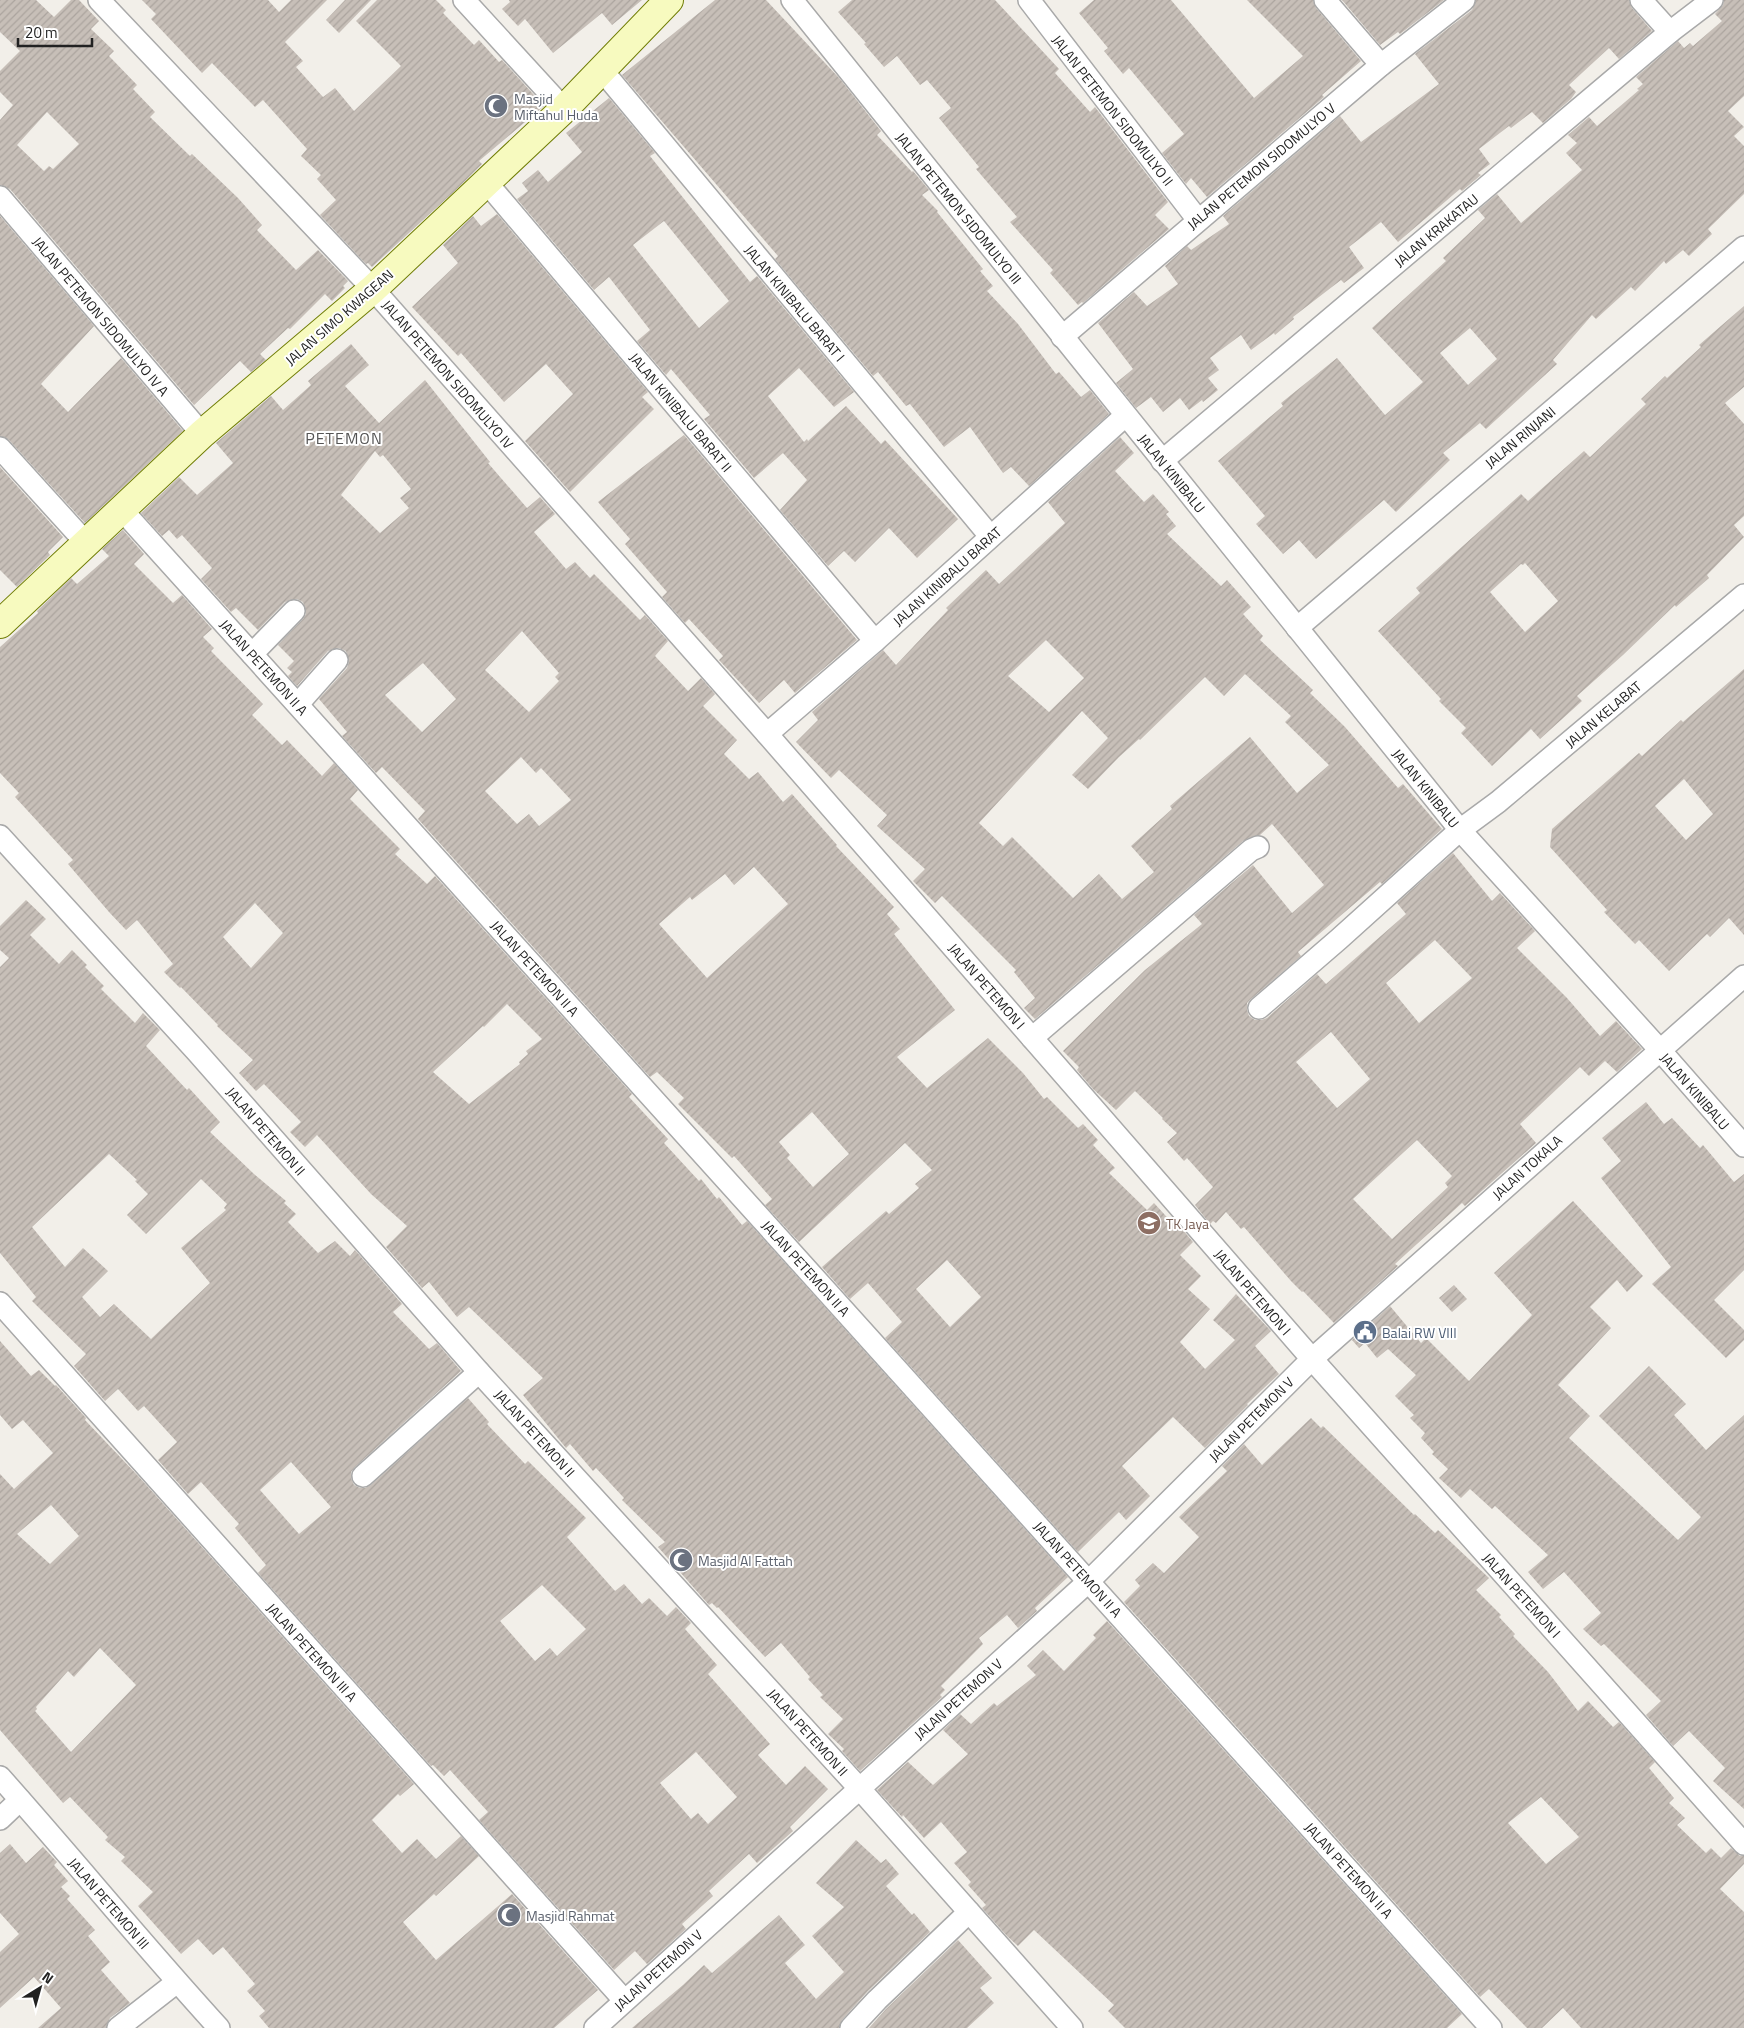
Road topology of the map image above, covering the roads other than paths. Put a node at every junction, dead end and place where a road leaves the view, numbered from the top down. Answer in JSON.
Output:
{"nodes":[{"id":1,"x":99,"y":0,"type":"edge"},
{"id":2,"x":464,"y":0,"type":"edge"},
{"id":3,"x":669,"y":0,"type":"edge"},
{"id":4,"x":792,"y":0,"type":"edge"},
{"id":5,"x":1029,"y":0,"type":"edge"},
{"id":6,"x":1325,"y":0,"type":"edge"},
{"id":7,"x":1464,"y":0,"type":"edge"},
{"id":8,"x":1641,"y":0,"type":"edge"},
{"id":9,"x":1712,"y":0,"type":"edge"},
{"id":10,"x":1670,"y":32,"type":"junction"},
{"id":11,"x":1381,"y":65,"type":"junction"},
{"id":12,"x":601,"y":70,"type":"junction"},
{"id":13,"x":564,"y":109,"type":"junction"},
{"id":14,"x":487,"y":183,"type":"junction"},
{"id":15,"x":0,"y":197,"type":"edge"},
{"id":16,"x":1198,"y":220,"type":"junction"},
{"id":17,"x":1744,"y":247,"type":"edge"},
{"id":18,"x":374,"y":289,"type":"junction"},
{"id":19,"x":1062,"y":337,"type":"junction"},
{"id":20,"x":1125,"y":416,"type":"junction"},
{"id":21,"x":202,"y":434,"type":"junction"},
{"id":22,"x":0,"y":448,"type":"edge"},
{"id":23,"x":1162,"y":461,"type":"junction"},
{"id":24,"x":121,"y":509,"type":"junction"},
{"id":25,"x":990,"y":536,"type":"junction"},
{"id":26,"x":87,"y":544,"type":"junction"},
{"id":27,"x":1744,"y":595,"type":"edge"},
{"id":28,"x":294,"y":611,"type":"dead end"},
{"id":29,"x":0,"y":624,"type":"edge"},
{"id":30,"x":1297,"y":628,"type":"junction"},
{"id":31,"x":875,"y":641,"type":"junction"},
{"id":32,"x":252,"y":654,"type":"junction"},
{"id":33,"x":336,"y":660,"type":"dead end"},
{"id":34,"x":298,"y":704,"type":"junction"},
{"id":35,"x":768,"y":734,"type":"junction"},
{"id":36,"x":1460,"y":830,"type":"junction"},
{"id":37,"x":0,"y":836,"type":"edge"},
{"id":38,"x":1258,"y":847,"type":"dead end"},
{"id":39,"x":1744,"y":976,"type":"edge"},
{"id":40,"x":1259,"y":1008,"type":"dead end"},
{"id":41,"x":1032,"y":1038,"type":"junction"},
{"id":42,"x":1659,"y":1049,"type":"junction"},
{"id":43,"x":1744,"y":1146,"type":"edge"},
{"id":44,"x":0,"y":1303,"type":"edge"},
{"id":45,"x":1312,"y":1359,"type":"junction"},
{"id":46,"x":479,"y":1372,"type":"junction"},
{"id":47,"x":363,"y":1476,"type":"dead end"},
{"id":48,"x":1089,"y":1581,"type":"junction"},
{"id":49,"x":0,"y":1777,"type":"edge"},
{"id":50,"x":859,"y":1788,"type":"junction"},
{"id":51,"x":20,"y":1800,"type":"junction"},
{"id":52,"x":0,"y":1819,"type":"edge"},
{"id":53,"x":1744,"y":1844,"type":"edge"},
{"id":54,"x":969,"y":1912,"type":"junction"},
{"id":55,"x":177,"y":1982,"type":"junction"},
{"id":56,"x":624,"y":2000,"type":"junction"},
{"id":57,"x":118,"y":2028,"type":"edge"},
{"id":58,"x":219,"y":2028,"type":"edge"},
{"id":59,"x":595,"y":2028,"type":"edge"},
{"id":60,"x":851,"y":2028,"type":"edge"},
{"id":61,"x":1072,"y":2028,"type":"edge"},
{"id":62,"x":1491,"y":2028,"type":"edge"}],
"edges":[{"from":1,"to":18,"type":"street","name":"JALAN PETEMON SIDOMULYO IV"},
{"from":2,"to":13,"type":"street"},
{"from":3,"to":12,"type":"street","name":"JALAN SIMO KWAGEAN"},
{"from":4,"to":19,"type":"street","name":"JALAN PETEMON SIDOMULYO III"},
{"from":5,"to":16,"type":"street","name":"JALAN PETEMON SIDOMULYO II"},
{"from":6,"to":11,"type":"street"},
{"from":7,"to":11,"type":"street","name":"JALAN PETEMON SIDOMULYO V"},
{"from":8,"to":10,"type":"street"},
{"from":9,"to":10,"type":"street","name":"JALAN KRAKATAU"},
{"from":10,"to":23,"type":"street","name":"JALAN KRAKATAU"},
{"from":11,"to":16,"type":"street","name":"JALAN PETEMON SIDOMULYO V"},
{"from":12,"to":13,"type":"street","name":"JALAN SIMO KWAGEAN"},
{"from":12,"to":25,"type":"street","name":"JALAN KINIBALU BARAT I"},
{"from":13,"to":14,"type":"street","name":"JALAN SIMO KWAGEAN"},
{"from":14,"to":18,"type":"street","name":"JALAN SIMO KWAGEAN"},
{"from":14,"to":31,"type":"street","name":"JALAN KINIBALU BARAT II"},
{"from":15,"to":21,"type":"street","name":"JALAN PETEMON SIDOMULYO IV A"},
{"from":16,"to":19,"type":"street","name":"JALAN PETEMON SIDOMULYO V"},
{"from":17,"to":30,"type":"street","name":"JALAN RINJANI"},
{"from":18,"to":21,"type":"street","name":"JALAN SIMO KWAGEAN"},
{"from":18,"to":35,"type":"street","name":"JALAN PETEMON SIDOMULYO IV"},
{"from":19,"to":20,"type":"street","name":"JALAN PETEMON SIDOMULYO III"},
{"from":20,"to":23,"type":"street","name":"JALAN KINIBALU"},
{"from":20,"to":25,"type":"street","name":"JALAN KINIBALU BARAT"},
{"from":21,"to":24,"type":"street","name":"JALAN SIMO KWAGEAN"},
{"from":22,"to":26,"type":"street"},
{"from":23,"to":30,"type":"street","name":"JALAN KINIBALU"},
{"from":24,"to":26,"type":"street","name":"JALAN SIMO KWAGEAN"},
{"from":24,"to":32,"type":"street","name":"JALAN PETEMON II A"},
{"from":25,"to":31,"type":"street","name":"JALAN KINIBALU BARAT"},
{"from":26,"to":29,"type":"street","name":"JALAN SIMO KWAGEAN"},
{"from":27,"to":36,"type":"street","name":"JALAN KELABAT"},
{"from":28,"to":32,"type":"street"},
{"from":30,"to":36,"type":"street","name":"JALAN KINIBALU"},
{"from":31,"to":35,"type":"street","name":"JALAN KINIBALU BARAT"},
{"from":32,"to":34,"type":"street","name":"JALAN PETEMON II A"},
{"from":33,"to":34,"type":"street"},
{"from":34,"to":48,"type":"street","name":"JALAN PETEMON II A"},
{"from":35,"to":41,"type":"street","name":"JALAN PETEMON I"},
{"from":36,"to":40,"type":"street","name":"JALAN KELABAT"},
{"from":36,"to":42,"type":"street","name":"JALAN KINIBALU"},
{"from":37,"to":46,"type":"street","name":"JALAN PETEMON II"},
{"from":38,"to":41,"type":"street"},
{"from":39,"to":42,"type":"street","name":"JALAN TOKALA"},
{"from":41,"to":45,"type":"street","name":"JALAN PETEMON I"},
{"from":42,"to":43,"type":"street","name":"JALAN KINIBALU"},
{"from":42,"to":45,"type":"street","name":"JALAN TOKALA"},
{"from":44,"to":56,"type":"street","name":"JALAN PETEMON III A"},
{"from":45,"to":48,"type":"street","name":"JALAN PETEMON V"},
{"from":45,"to":53,"type":"street","name":"JALAN PETEMON I"},
{"from":46,"to":47,"type":"street"},
{"from":46,"to":50,"type":"street","name":"JALAN PETEMON II"},
{"from":48,"to":50,"type":"street","name":"JALAN PETEMON V"},
{"from":48,"to":62,"type":"street","name":"JALAN PETEMON II A"},
{"from":49,"to":51,"type":"street","name":"JALAN PETEMON III"},
{"from":50,"to":54,"type":"street","name":"JALAN PETEMON II"},
{"from":50,"to":56,"type":"street","name":"JALAN PETEMON V"},
{"from":51,"to":52,"type":"street"},
{"from":51,"to":55,"type":"street","name":"JALAN PETEMON III"},
{"from":54,"to":60,"type":"street"},
{"from":54,"to":61,"type":"street","name":"JALAN PETEMON II"},
{"from":55,"to":57,"type":"street"},
{"from":55,"to":58,"type":"street","name":"JALAN PETEMON III"},
{"from":56,"to":59,"type":"street","name":"JALAN PETEMON V"}]}
